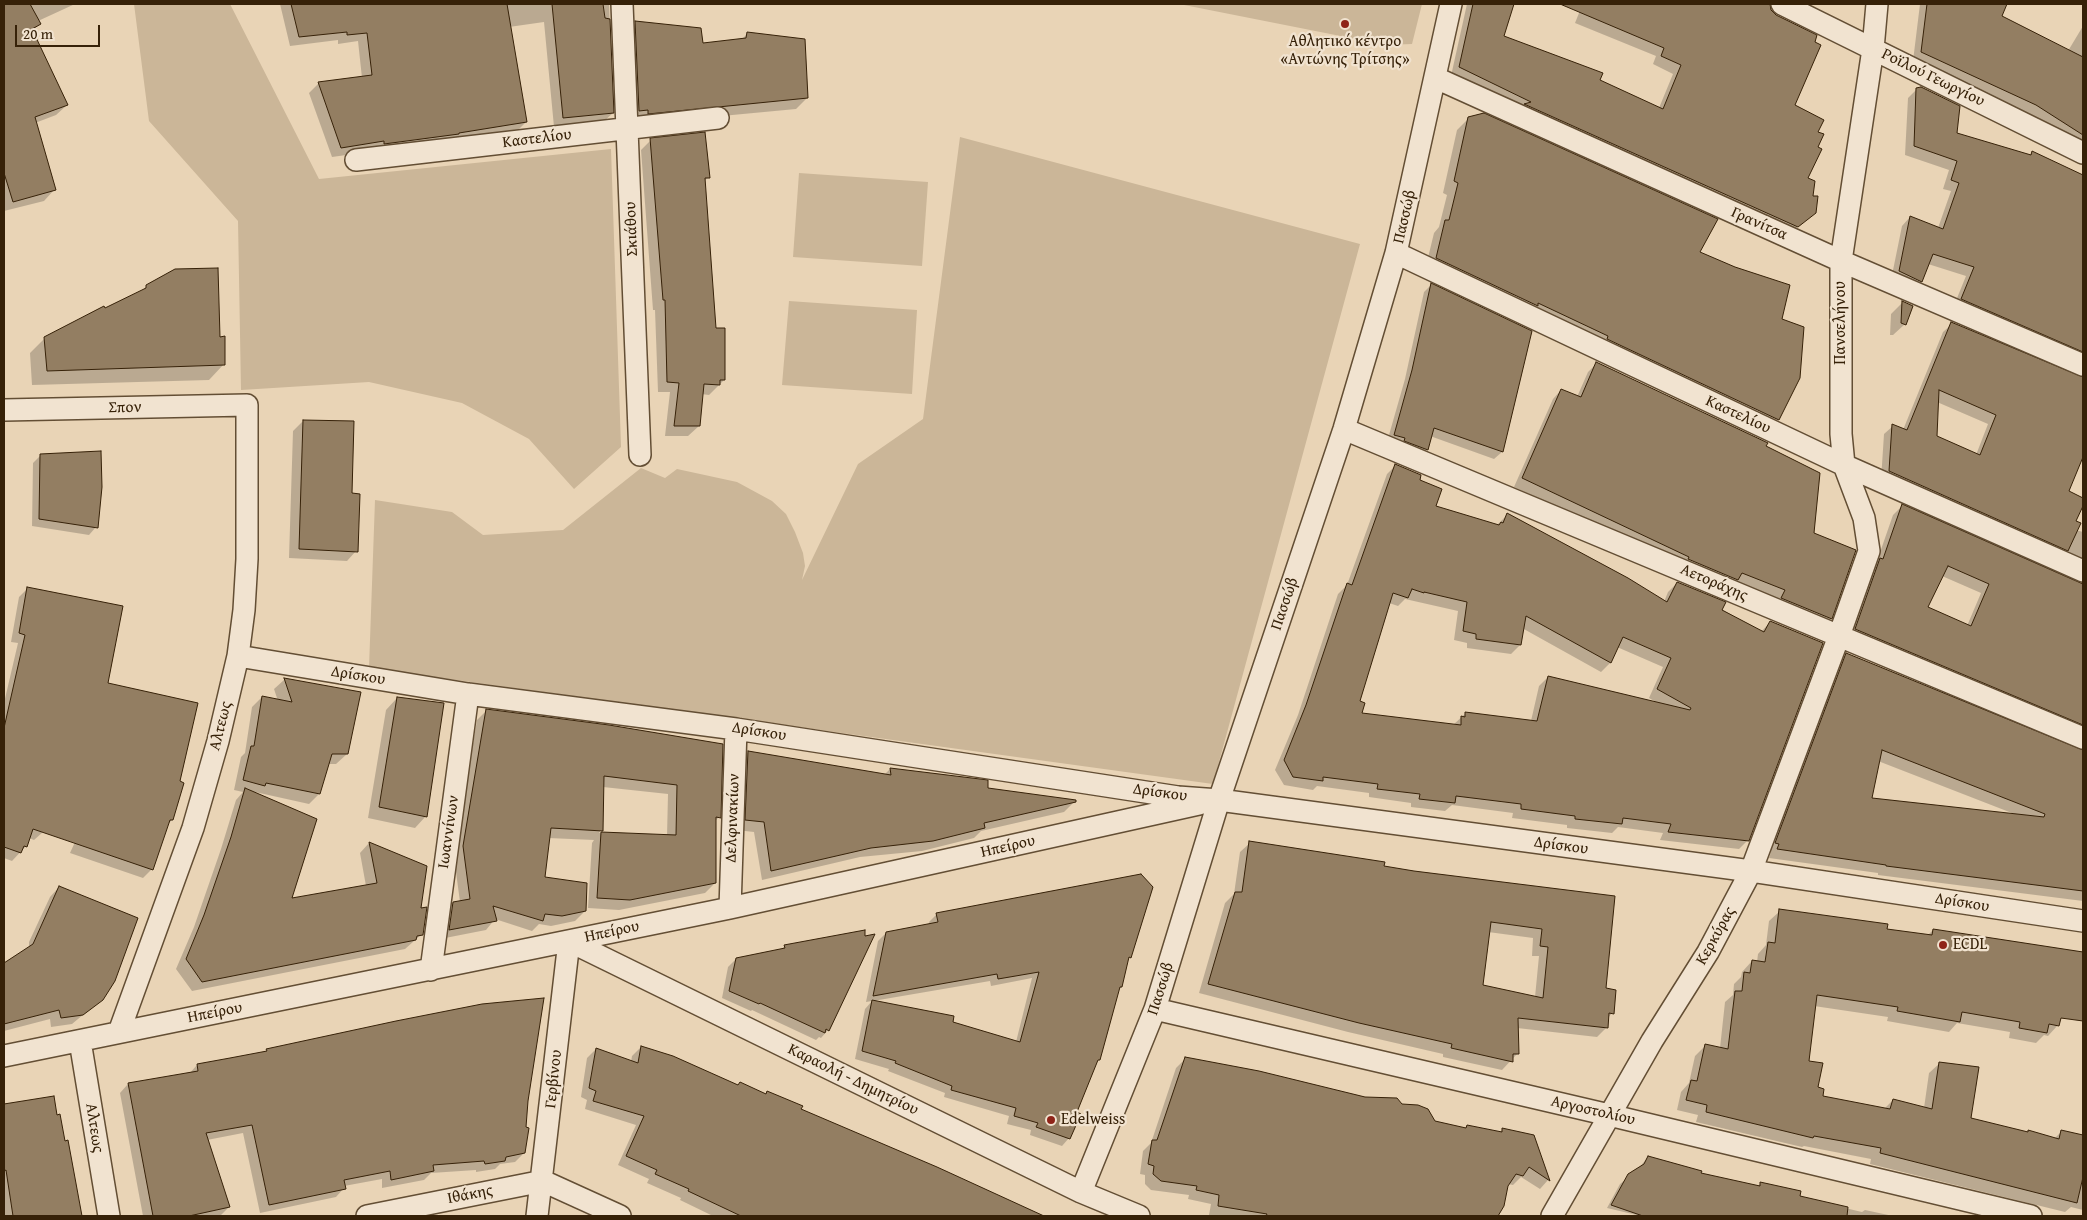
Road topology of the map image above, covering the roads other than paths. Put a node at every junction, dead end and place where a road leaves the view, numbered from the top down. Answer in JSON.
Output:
{"nodes":[{"id":1,"x":622,"y":4,"type":"edge"},
{"id":2,"x":1451,"y":4,"type":"edge"},
{"id":3,"x":1782,"y":4,"type":"edge"},
{"id":4,"x":1877,"y":4,"type":"edge"},
{"id":5,"x":1873,"y":49,"type":"junction"},
{"id":6,"x":1436,"y":78,"type":"junction"},
{"id":7,"x":718,"y":118,"type":"dead end"},
{"id":8,"x":628,"y":128,"type":"junction"},
{"id":9,"x":2083,"y":153,"type":"edge"},
{"id":10,"x":356,"y":160,"type":"dead end"},
{"id":11,"x":1396,"y":253,"type":"junction"},
{"id":12,"x":1841,"y":261,"type":"junction"},
{"id":13,"x":2083,"y":365,"type":"edge"},
{"id":14,"x":247,"y":405,"type":"joint"},
{"id":15,"x":4,"y":410,"type":"edge"},
{"id":16,"x":1344,"y":429,"type":"junction"},
{"id":17,"x":640,"y":455,"type":"dead end"},
{"id":18,"x":1844,"y":465,"type":"junction"},
{"id":19,"x":2083,"y":571,"type":"edge"},
{"id":20,"x":1840,"y":636,"type":"junction"},
{"id":21,"x":238,"y":656,"type":"junction"},
{"id":22,"x":468,"y":694,"type":"junction"},
{"id":23,"x":736,"y":729,"type":"junction"},
{"id":24,"x":2083,"y":738,"type":"edge"},
{"id":25,"x":1219,"y":800,"type":"junction"},
{"id":26,"x":1751,"y":871,"type":"junction"},
{"id":27,"x":730,"y":908,"type":"junction"},
{"id":28,"x":2083,"y":921,"type":"edge"},
{"id":29,"x":569,"y":941,"type":"junction"},
{"id":30,"x":431,"y":970,"type":"junction"},
{"id":31,"x":1156,"y":1009,"type":"junction"},
{"id":32,"x":119,"y":1032,"type":"junction"},
{"id":33,"x":80,"y":1040,"type":"junction"},
{"id":34,"x":4,"y":1056,"type":"edge"},
{"id":35,"x":1610,"y":1115,"type":"junction"},
{"id":36,"x":542,"y":1181,"type":"junction"},
{"id":37,"x":1081,"y":1192,"type":"junction"},
{"id":38,"x":109,"y":1216,"type":"edge"},
{"id":39,"x":368,"y":1216,"type":"edge"},
{"id":40,"x":537,"y":1216,"type":"edge"},
{"id":41,"x":620,"y":1216,"type":"edge"},
{"id":42,"x":1139,"y":1216,"type":"edge"},
{"id":43,"x":1552,"y":1216,"type":"edge"},
{"id":44,"x":2030,"y":1216,"type":"edge"}],
"edges":[{"from":1,"to":8,"type":"street","name":"Σκιάθου"},
{"from":2,"to":6,"type":"street","name":"Πασσώβ"},
{"from":3,"to":5,"type":"street","name":"Ροϊλού Γεωργίου"},
{"from":4,"to":5,"type":"street","name":"Πανσελήνου"},
{"from":5,"to":9,"type":"street","name":"Ροϊλού Γεωργίου"},
{"from":5,"to":12,"type":"street","name":"Πανσελήνου"},
{"from":6,"to":11,"type":"street","name":"Πασσώβ"},
{"from":6,"to":12,"type":"street","name":"Γρανίτσα"},
{"from":7,"to":8,"type":"street","name":"Καστελίου"},
{"from":8,"to":10,"type":"street","name":"Καστελίου"},
{"from":8,"to":17,"type":"street","name":"Σκιάθου"},
{"from":11,"to":16,"type":"street","name":"Πασσώβ"},
{"from":11,"to":18,"type":"street","name":"Καστελίου"},
{"from":12,"to":13,"type":"street","name":"Γρανίτσα"},
{"from":12,"to":18,"type":"street","name":"Πανσελήνου"},
{"from":14,"to":15,"type":"street","name":"Σπον"},
{"from":14,"to":21,"type":"street","name":"Αλτεως"},
{"from":16,"to":20,"type":"street","name":"Αετοράχης"},
{"from":16,"to":25,"type":"street","name":"Πασσώβ"},
{"from":18,"to":19,"type":"street","name":"Καστελίου"},
{"from":18,"to":20,"type":"street","name":"Πανσελήνου"},
{"from":20,"to":24,"type":"street","name":"Αετοράχης"},
{"from":20,"to":26,"type":"street","name":"Κερκύρας"},
{"from":21,"to":22,"type":"street","name":"Δρίσκου"},
{"from":21,"to":32,"type":"street","name":"Αλτεως"},
{"from":22,"to":23,"type":"street","name":"Δρίσκου"},
{"from":22,"to":30,"type":"street","name":"Ιωαννίνων"},
{"from":23,"to":25,"type":"street","name":"Δρίσκου"},
{"from":23,"to":27,"type":"street","name":"Δελφινακίων"},
{"from":25,"to":26,"type":"street","name":"Δρίσκου"},
{"from":25,"to":27,"type":"street","name":"Ηπείρου"},
{"from":25,"to":31,"type":"street","name":"Πασσώβ"},
{"from":26,"to":28,"type":"street","name":"Δρίσκου"},
{"from":26,"to":35,"type":"street","name":"Κερκύρας"},
{"from":27,"to":29,"type":"street","name":"Ηπείρου"},
{"from":29,"to":30,"type":"street","name":"Ηπείρου"},
{"from":29,"to":36,"type":"street","name":"Γερβίνου"},
{"from":29,"to":37,"type":"street","name":"Καραολή - Δημητρίου"},
{"from":30,"to":32,"type":"street","name":"Ηπείρου"},
{"from":31,"to":35,"type":"street","name":"Αργοστολίου"},
{"from":31,"to":37,"type":"street","name":"Πασσώβ"},
{"from":32,"to":33,"type":"street","name":"Ηπείρου"},
{"from":33,"to":34,"type":"street","name":"Ηπείρου"},
{"from":33,"to":38,"type":"street","name":"Αλτεως"},
{"from":35,"to":43,"type":"street","name":"Κερκύρας"},
{"from":35,"to":44,"type":"street","name":"Αργοστολίου"},
{"from":36,"to":39,"type":"street","name":"Ιθάκης"},
{"from":36,"to":40,"type":"street","name":"Γερβίνου"},
{"from":36,"to":41,"type":"street"},
{"from":37,"to":42,"type":"street","name":"Καραολή - Δημητρίου"}]}
